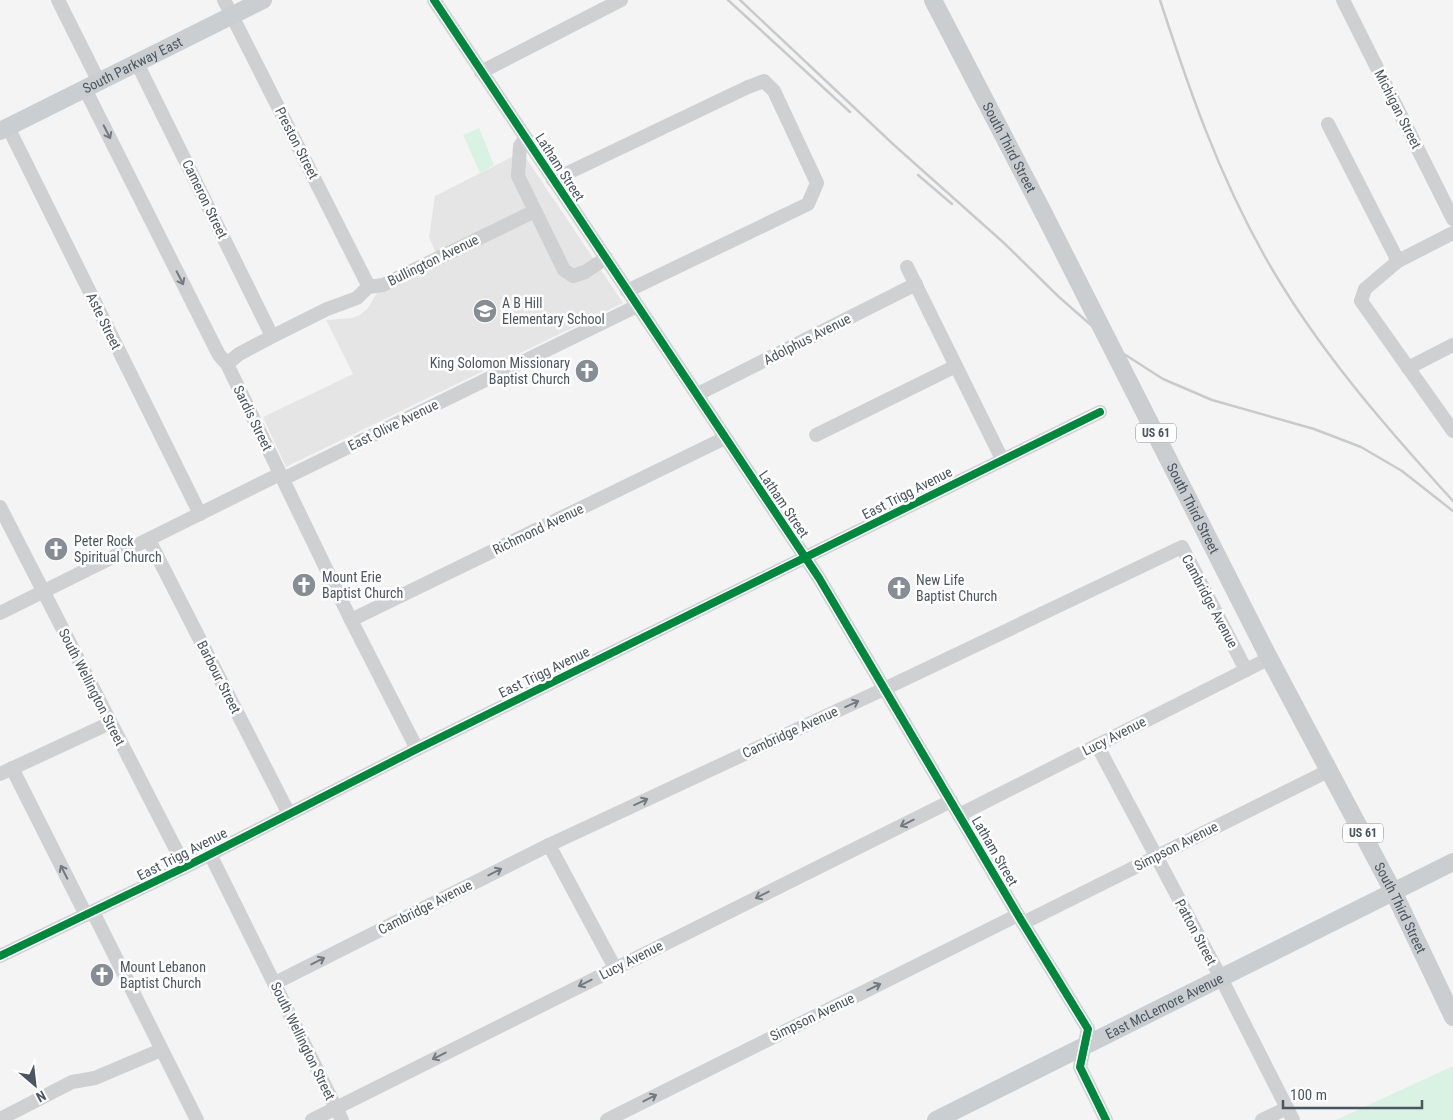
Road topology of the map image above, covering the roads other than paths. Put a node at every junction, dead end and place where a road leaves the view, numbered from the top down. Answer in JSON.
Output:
{"nodes":[{"id":1,"x":58,"y":0,"type":"edge"},
{"id":2,"x":264,"y":0,"type":"edge"},
{"id":3,"x":434,"y":0,"type":"edge"},
{"id":4,"x":621,"y":0,"type":"edge"},
{"id":5,"x":933,"y":0,"type":"edge"},
{"id":6,"x":1343,"y":0,"type":"edge"},
{"id":7,"x":228,"y":8,"type":"edge"},
{"id":8,"x":138,"y":63,"type":"junction"},
{"id":9,"x":481,"y":72,"type":"junction"},
{"id":10,"x":92,"y":85,"type":"junction"},
{"id":11,"x":1328,"y":124,"type":"dead end"},
{"id":12,"x":4,"y":129,"type":"edge"},
{"id":13,"x":526,"y":138,"type":"junction"},
{"id":14,"x":553,"y":180,"type":"junction"},
{"id":15,"x":535,"y":211,"type":"junction"},
{"id":16,"x":1453,"y":219,"type":"edge"},
{"id":17,"x":1453,"y":233,"type":"edge"},
{"id":18,"x":606,"y":258,"type":"junction"},
{"id":19,"x":1398,"y":261,"type":"junction"},
{"id":20,"x":907,"y":267,"type":"dead end"},
{"id":21,"x":916,"y":284,"type":"junction"},
{"id":22,"x":368,"y":287,"type":"junction"},
{"id":23,"x":628,"y":291,"type":"junction"},
{"id":24,"x":637,"y":306,"type":"junction"},
{"id":25,"x":272,"y":336,"type":"junction"},
{"id":26,"x":1453,"y":346,"type":"edge"},
{"id":27,"x":227,"y":364,"type":"junction"},
{"id":28,"x":956,"y":366,"type":"junction"},
{"id":29,"x":1408,"y":368,"type":"junction"},
{"id":30,"x":698,"y":394,"type":"junction"},
{"id":31,"x":1100,"y":412,"type":"dead end"},
{"id":32,"x":1453,"y":431,"type":"edge"},
{"id":33,"x":816,"y":436,"type":"dead end"},
{"id":34,"x":725,"y":438,"type":"junction"},
{"id":35,"x":1002,"y":459,"type":"junction"},
{"id":36,"x":282,"y":476,"type":"junction"},
{"id":37,"x":0,"y":507,"type":"edge"},
{"id":38,"x":200,"y":514,"type":"junction"},
{"id":39,"x":149,"y":540,"type":"junction"},
{"id":40,"x":805,"y":558,"type":"junction"},
{"id":41,"x":43,"y":592,"type":"junction"},
{"id":42,"x":0,"y":613,"type":"edge"},
{"id":43,"x":350,"y":620,"type":"junction"},
{"id":44,"x":1268,"y":655,"type":"junction"},
{"id":45,"x":1246,"y":670,"type":"junction"},
{"id":46,"x":884,"y":688,"type":"junction"},
{"id":47,"x":110,"y":723,"type":"junction"},
{"id":48,"x":1097,"y":745,"type":"junction"},
{"id":49,"x":417,"y":749,"type":"junction"},
{"id":50,"x":1330,"y":770,"type":"junction"},
{"id":51,"x":6,"y":771,"type":"edge"},
{"id":52,"x":950,"y":801,"type":"junction"},
{"id":53,"x":288,"y":814,"type":"junction"},
{"id":54,"x":959,"y":815,"type":"junction"},
{"id":55,"x":549,"y":845,"type":"junction"},
{"id":56,"x":210,"y":854,"type":"junction"},
{"id":57,"x":1156,"y":856,"type":"junction"},
{"id":58,"x":1453,"y":862,"type":"edge"},
{"id":59,"x":185,"y":867,"type":"junction"},
{"id":60,"x":1394,"y":893,"type":"junction"},
{"id":61,"x":89,"y":914,"type":"junction"},
{"id":62,"x":1020,"y":919,"type":"junction"},
{"id":63,"x":0,"y":956,"type":"edge"},
{"id":64,"x":615,"y":968,"type":"junction"},
{"id":65,"x":1222,"y":978,"type":"junction"},
{"id":66,"x":275,"y":983,"type":"junction"},
{"id":67,"x":1453,"y":1017,"type":"edge"},
{"id":68,"x":1084,"y":1046,"type":"junction"},
{"id":69,"x":162,"y":1050,"type":"junction"},
{"id":70,"x":339,"y":1114,"type":"edge"},
{"id":71,"x":1290,"y":1114,"type":"edge"},
{"id":72,"x":0,"y":1119,"type":"edge"},
{"id":73,"x":939,"y":1119,"type":"edge"},
{"id":74,"x":197,"y":1120,"type":"edge"},
{"id":75,"x":312,"y":1120,"type":"edge"},
{"id":76,"x":607,"y":1120,"type":"edge"},
{"id":77,"x":1106,"y":1120,"type":"edge"},
{"id":78,"x":1262,"y":1120,"type":"edge"}],
"edges":[{"from":1,"to":10,"type":"street"},
{"from":2,"to":7,"type":"main road","name":"South Parkway East"},
{"from":3,"to":9,"type":"street","name":"Latham Street"},
{"from":4,"to":9,"type":"street"},
{"from":5,"to":44,"type":"main road","name":"South Third Street","number":"US 61","bridge":true},
{"from":6,"to":16,"type":"street","name":"Michigan Street"},
{"from":7,"to":8,"type":"main road","name":"South Parkway East"},
{"from":7,"to":22,"type":"street","name":"Preston Street"},
{"from":8,"to":10,"type":"main road","name":"South Parkway East"},
{"from":8,"to":25,"type":"street","name":"Cameron Street"},
{"from":9,"to":13,"type":"street","name":"Latham Street"},
{"from":10,"to":12,"type":"main road","name":"South Parkway East"},
{"from":10,"to":27,"type":"street","name":"Sardis Street","one_way":true},
{"from":11,"to":19,"type":"street"},
{"from":12,"to":38,"type":"street","name":"Aste Street"},
{"from":13,"to":14,"type":"street","name":"Latham Street"},
{"from":13,"to":15,"type":"street"},
{"from":14,"to":18,"type":"street","name":"Latham Street"},
{"from":14,"to":23,"type":"street"},
{"from":15,"to":18,"type":"street"},
{"from":15,"to":22,"type":"street","name":"Bullington Avenue"},
{"from":17,"to":19,"type":"street"},
{"from":18,"to":23,"type":"street","name":"Latham Street"},
{"from":19,"to":29,"type":"street"},
{"from":20,"to":21,"type":"street"},
{"from":21,"to":28,"type":"street"},
{"from":21,"to":30,"type":"street","name":"Adolphus Avenue"},
{"from":22,"to":25,"type":"street","name":"Bullington Avenue"},
{"from":23,"to":24,"type":"street","name":"Latham Street"},
{"from":24,"to":30,"type":"street","name":"Latham Street"},
{"from":24,"to":36,"type":"street","name":"East Olive Avenue"},
{"from":25,"to":27,"type":"street","name":"Bullington Avenue"},
{"from":26,"to":29,"type":"street"},
{"from":27,"to":36,"type":"street","name":"Sardis Street"},
{"from":28,"to":33,"type":"street"},
{"from":28,"to":35,"type":"street"},
{"from":29,"to":32,"type":"street"},
{"from":30,"to":34,"type":"street","name":"Latham Street"},
{"from":31,"to":35,"type":"street","name":"East Trigg Avenue"},
{"from":34,"to":40,"type":"street","name":"Latham Street"},
{"from":34,"to":43,"type":"street","name":"Richmond Avenue"},
{"from":35,"to":40,"type":"street","name":"East Trigg Avenue"},
{"from":36,"to":38,"type":"street","name":"East Olive Avenue"},
{"from":36,"to":43,"type":"street","name":"Sardis Street"},
{"from":37,"to":41,"type":"street","name":"South Wellington Street"},
{"from":38,"to":39,"type":"street","name":"East Olive Avenue"},
{"from":39,"to":41,"type":"street","name":"East Olive Avenue"},
{"from":39,"to":53,"type":"street","name":"Barbour Street"},
{"from":40,"to":46,"type":"street","name":"Latham Street"},
{"from":40,"to":49,"type":"street","name":"East Trigg Avenue"},
{"from":41,"to":42,"type":"street","name":"East Olive Avenue"},
{"from":41,"to":47,"type":"street","name":"South Wellington Street"},
{"from":43,"to":49,"type":"street","name":"Sardis Street"},
{"from":44,"to":45,"type":"street","name":"Lucy Avenue"},
{"from":44,"to":50,"type":"main road","name":"South Third Street","number":"US 61"},
{"from":45,"to":46,"type":"street","name":"Cambridge Avenue"},
{"from":45,"to":48,"type":"street","name":"Lucy Avenue"},
{"from":46,"to":52,"type":"street","name":"Latham Street"},
{"from":55,"to":46,"type":"street","name":"Cambridge Avenue","one_way":true},
{"from":47,"to":51,"type":"street"},
{"from":47,"to":59,"type":"street","name":"South Wellington Street"},
{"from":48,"to":54,"type":"street","name":"Lucy Avenue"},
{"from":48,"to":57,"type":"street","name":"Patton Street"},
{"from":49,"to":53,"type":"street","name":"East Trigg Avenue"},
{"from":50,"to":57,"type":"street","name":"Simpson Avenue"},
{"from":50,"to":60,"type":"main road","name":"South Third Street","number":"US 61"},
{"from":61,"to":51,"type":"street","one_way":true},
{"from":52,"to":54,"type":"street","name":"Latham Street"},
{"from":52,"to":64,"type":"street","name":"Lucy Avenue","one_way":true},
{"from":53,"to":56,"type":"street","name":"East Trigg Avenue"},
{"from":54,"to":62,"type":"street","name":"Latham Street"},
{"from":55,"to":64,"type":"street"},
{"from":66,"to":55,"type":"street","name":"Cambridge Avenue","one_way":true},
{"from":56,"to":59,"type":"street","name":"East Trigg Avenue"},
{"from":56,"to":66,"type":"street","name":"South Wellington Street"},
{"from":57,"to":62,"type":"street","name":"Simpson Avenue"},
{"from":57,"to":65,"type":"street","name":"Patton Street"},
{"from":58,"to":60,"type":"main road"},
{"from":59,"to":61,"type":"street","name":"East Trigg Avenue"},
{"from":60,"to":65,"type":"main road","name":"East McLemore Avenue"},
{"from":60,"to":67,"type":"main road","name":"South Third Street","number":"US 61"},
{"from":61,"to":63,"type":"street","name":"East Trigg Avenue"},
{"from":61,"to":69,"type":"street"},
{"from":62,"to":68,"type":"street","name":"Latham Street"},
{"from":76,"to":62,"type":"street","name":"Simpson Avenue","one_way":true},
{"from":64,"to":70,"type":"street","name":"Lucy Avenue","one_way":true},
{"from":65,"to":68,"type":"main road","name":"East McLemore Avenue"},
{"from":65,"to":71,"type":"street","name":"Patton Street"},
{"from":66,"to":70,"type":"street","name":"South Wellington Street"},
{"from":68,"to":73,"type":"main road","name":"East McLemore Avenue"},
{"from":68,"to":77,"type":"street","name":"Latham Street"},
{"from":69,"to":72,"type":"street"},
{"from":69,"to":74,"type":"street"},
{"from":70,"to":75,"type":"street","name":"Lucy Avenue"},
{"from":71,"to":78,"type":"street"}]}
